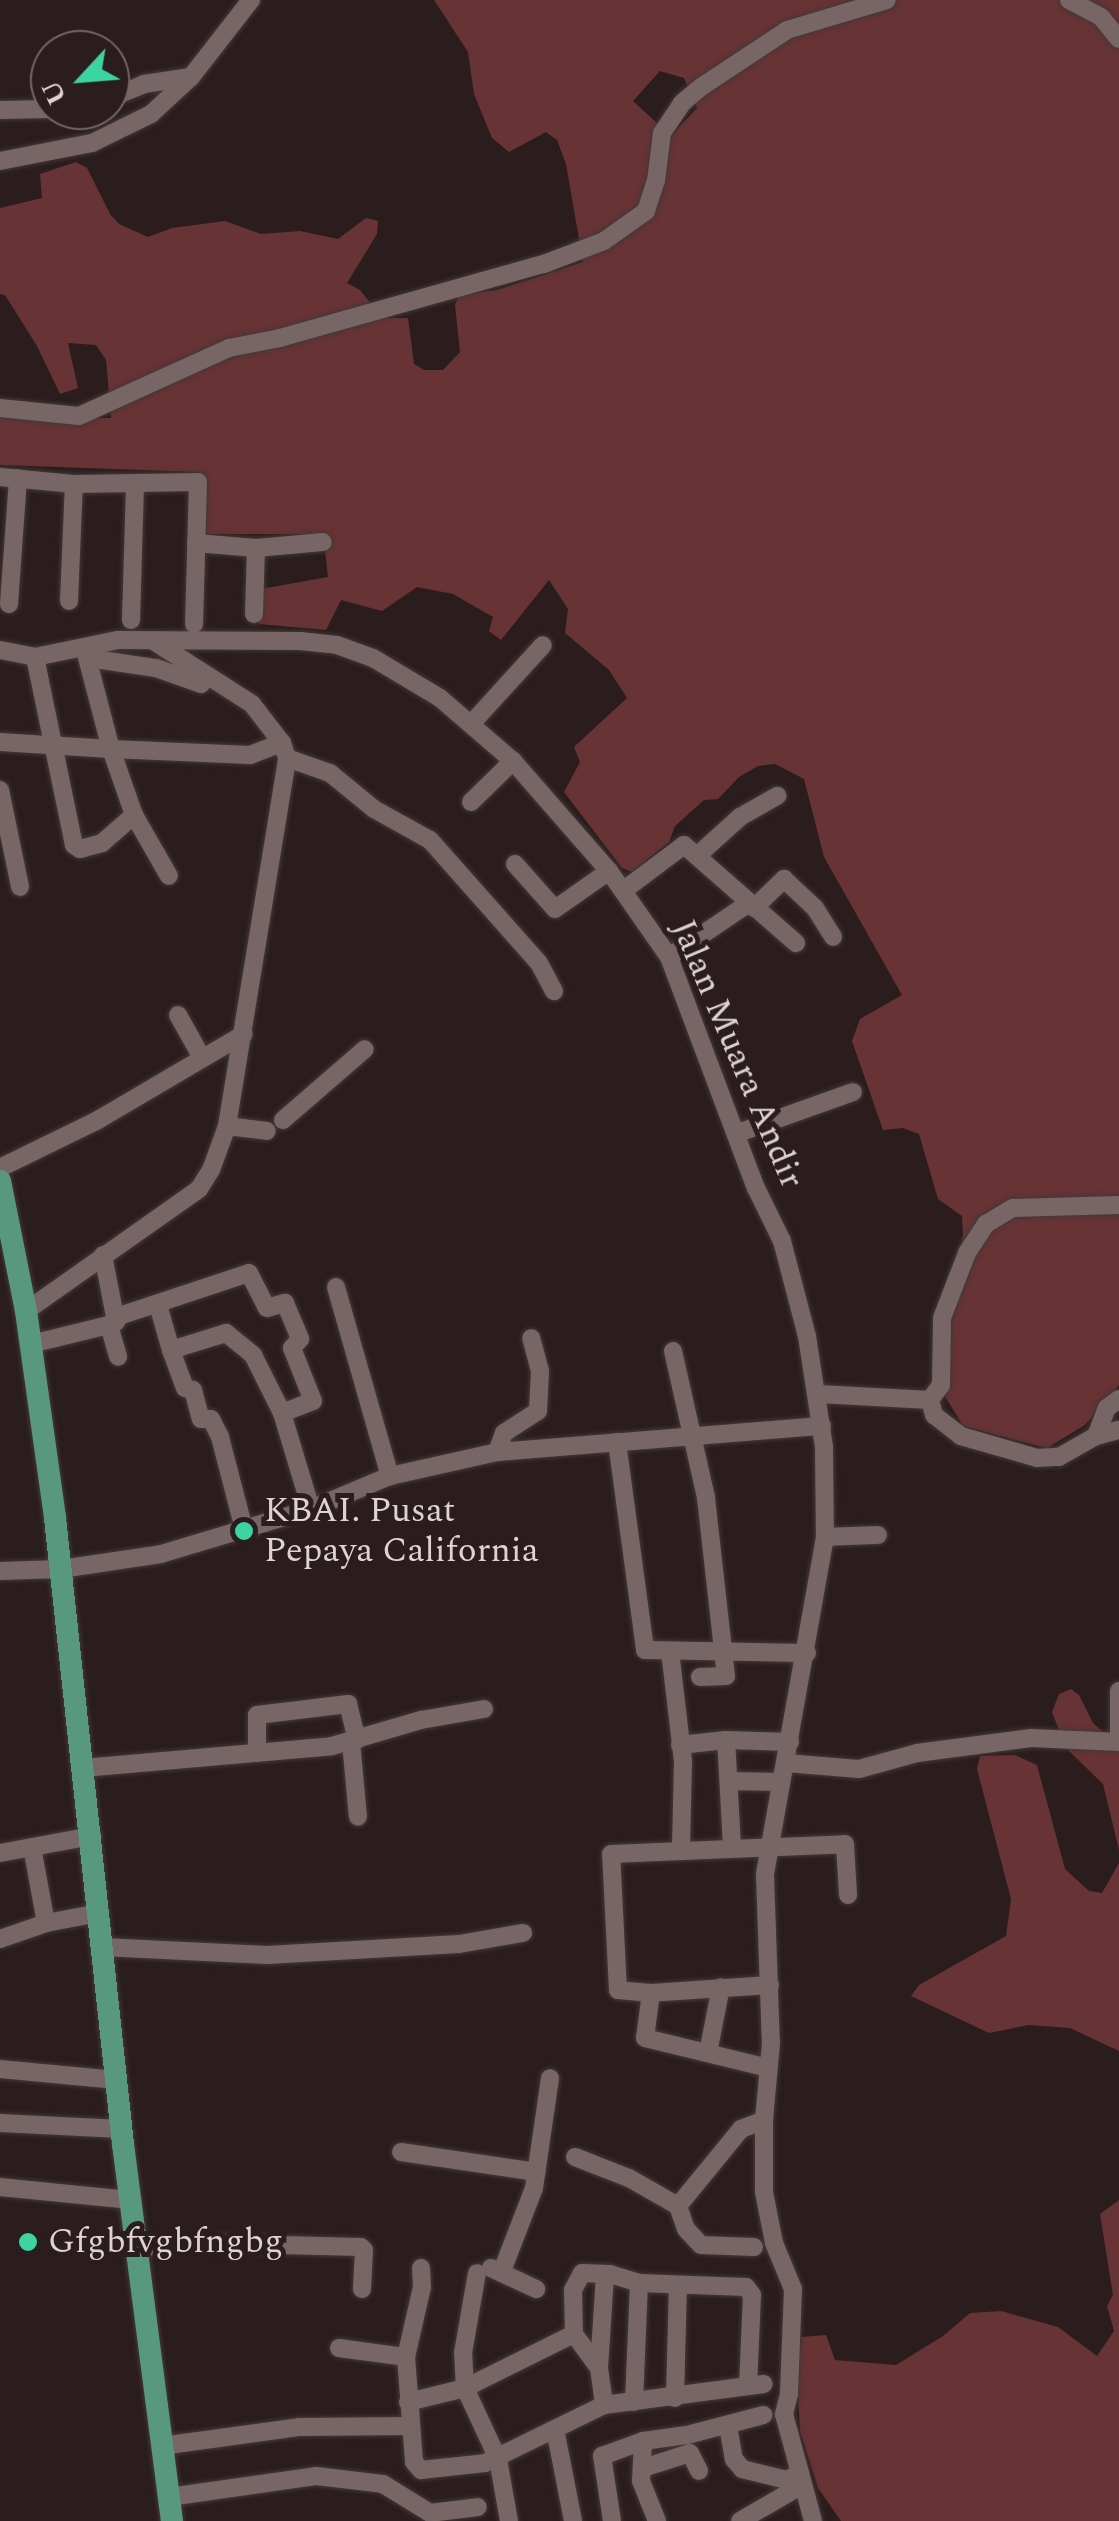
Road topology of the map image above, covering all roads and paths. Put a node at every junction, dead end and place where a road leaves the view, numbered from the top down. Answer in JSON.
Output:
{"nodes":[{"id":1,"x":251,"y":0,"type":"edge"},
{"id":2,"x":887,"y":0,"type":"edge"},
{"id":3,"x":1069,"y":0,"type":"edge"},
{"id":4,"x":1119,"y":38,"type":"edge"},
{"id":5,"x":191,"y":76,"type":"junction"},
{"id":6,"x":130,"y":90,"type":"edge"},
{"id":7,"x":30,"y":109,"type":"edge"},
{"id":8,"x":0,"y":110,"type":"edge"},
{"id":9,"x":0,"y":161,"type":"edge"},
{"id":10,"x":0,"y":408,"type":"edge"},
{"id":11,"x":9,"y":477,"type":"edge"},
{"id":12,"x":135,"y":482,"type":"junction"},
{"id":13,"x":74,"y":484,"type":"junction"},
{"id":14,"x":323,"y":542,"type":"dead end"},
{"id":15,"x":196,"y":543,"type":"junction"},
{"id":16,"x":256,"y":548,"type":"junction"},
{"id":17,"x":69,"y":602,"type":"dead end"},
{"id":18,"x":8,"y":604,"type":"dead end"},
{"id":19,"x":254,"y":614,"type":"dead end"},
{"id":20,"x":131,"y":620,"type":"dead end"},
{"id":21,"x":194,"y":624,"type":"dead end"},
{"id":22,"x":155,"y":642,"type":"junction"},
{"id":23,"x":543,"y":645,"type":"dead end"},
{"id":24,"x":0,"y":650,"type":"edge"},
{"id":25,"x":86,"y":654,"type":"junction"},
{"id":26,"x":35,"y":657,"type":"junction"},
{"id":27,"x":201,"y":684,"type":"dead end"},
{"id":28,"x":472,"y":723,"type":"junction"},
{"id":29,"x":0,"y":742,"type":"edge"},
{"id":30,"x":52,"y":748,"type":"junction"},
{"id":31,"x":111,"y":750,"type":"junction"},
{"id":32,"x":284,"y":751,"type":"junction"},
{"id":33,"x":513,"y":761,"type":"junction"},
{"id":34,"x":0,"y":790,"type":"edge"},
{"id":35,"x":777,"y":796,"type":"dead end"},
{"id":36,"x":471,"y":802,"type":"dead end"},
{"id":37,"x":134,"y":815,"type":"junction"},
{"id":38,"x":698,"y":855,"type":"junction"},
{"id":39,"x":515,"y":864,"type":"dead end"},
{"id":40,"x":609,"y":872,"type":"junction"},
{"id":41,"x":169,"y":876,"type":"dead end"},
{"id":42,"x":20,"y":886,"type":"dead end"},
{"id":43,"x":624,"y":890,"type":"junction"},
{"id":44,"x":751,"y":905,"type":"junction"},
{"id":45,"x":832,"y":936,"type":"dead end"},
{"id":46,"x":796,"y":943,"type":"dead end"},
{"id":47,"x":668,"y":956,"type":"junction"},
{"id":48,"x":554,"y":991,"type":"dead end"},
{"id":49,"x":178,"y":1015,"type":"dead end"},
{"id":50,"x":244,"y":1034,"type":"junction"},
{"id":51,"x":365,"y":1050,"type":"dead end"},
{"id":52,"x":201,"y":1056,"type":"junction"},
{"id":53,"x":853,"y":1092,"type":"dead end"},
{"id":54,"x":227,"y":1126,"type":"junction"},
{"id":55,"x":738,"y":1133,"type":"junction"},
{"id":56,"x":0,"y":1168,"type":"edge"},
{"id":57,"x":0,"y":1181,"type":"edge"},
{"id":58,"x":1119,"y":1205,"type":"edge"},
{"id":59,"x":103,"y":1255,"type":"junction"},
{"id":60,"x":336,"y":1288,"type":"dead end"},
{"id":61,"x":158,"y":1305,"type":"junction"},
{"id":62,"x":26,"y":1311,"type":"junction"},
{"id":63,"x":112,"y":1321,"type":"junction"},
{"id":64,"x":531,"y":1338,"type":"dead end"},
{"id":65,"x":31,"y":1344,"type":"junction"},
{"id":66,"x":171,"y":1350,"type":"junction"},
{"id":67,"x":673,"y":1351,"type":"dead end"},
{"id":68,"x":118,"y":1357,"type":"dead end"},
{"id":69,"x":819,"y":1394,"type":"junction"},
{"id":70,"x":1119,"y":1399,"type":"edge"},
{"id":71,"x":930,"y":1400,"type":"junction"},
{"id":72,"x":282,"y":1413,"type":"junction"},
{"id":73,"x":822,"y":1426,"type":"junction"},
{"id":74,"x":1119,"y":1430,"type":"edge"},
{"id":75,"x":1096,"y":1436,"type":"junction"},
{"id":76,"x":693,"y":1440,"type":"junction"},
{"id":77,"x":617,"y":1442,"type":"junction"},
{"id":78,"x":496,"y":1452,"type":"junction"},
{"id":79,"x":390,"y":1476,"type":"junction"},
{"id":80,"x":312,"y":1509,"type":"junction"},
{"id":81,"x":244,"y":1529,"type":"junction"},
{"id":82,"x":878,"y":1535,"type":"dead end"},
{"id":83,"x":825,"y":1537,"type":"junction"},
{"id":84,"x":60,"y":1569,"type":"junction"},
{"id":85,"x":0,"y":1571,"type":"edge"},
{"id":86,"x":670,"y":1651,"type":"junction"},
{"id":87,"x":724,"y":1651,"type":"junction"},
{"id":88,"x":807,"y":1653,"type":"junction"},
{"id":89,"x":700,"y":1677,"type":"dead end"},
{"id":90,"x":1119,"y":1691,"type":"edge"},
{"id":91,"x":484,"y":1709,"type":"dead end"},
{"id":92,"x":726,"y":1740,"type":"junction"},
{"id":93,"x":354,"y":1741,"type":"junction"},
{"id":94,"x":790,"y":1742,"type":"junction"},
{"id":95,"x":1119,"y":1742,"type":"edge"},
{"id":96,"x":680,"y":1745,"type":"junction"},
{"id":97,"x":257,"y":1753,"type":"junction"},
{"id":98,"x":83,"y":1768,"type":"junction"},
{"id":99,"x":784,"y":1772,"type":"junction"},
{"id":100,"x":729,"y":1781,"type":"junction"},
{"id":101,"x":358,"y":1817,"type":"dead end"},
{"id":102,"x":92,"y":1836,"type":"junction"},
{"id":103,"x":770,"y":1844,"type":"junction"},
{"id":104,"x":732,"y":1846,"type":"junction"},
{"id":105,"x":32,"y":1847,"type":"junction"},
{"id":106,"x":681,"y":1848,"type":"junction"},
{"id":107,"x":0,"y":1853,"type":"edge"},
{"id":108,"x":848,"y":1895,"type":"dead end"},
{"id":109,"x":100,"y":1914,"type":"junction"},
{"id":110,"x":46,"y":1922,"type":"junction"},
{"id":111,"x":523,"y":1933,"type":"dead end"},
{"id":112,"x":0,"y":1939,"type":"edge"},
{"id":113,"x":102,"y":1947,"type":"junction"},
{"id":114,"x":770,"y":1985,"type":"junction"},
{"id":115,"x":721,"y":1986,"type":"junction"},
{"id":116,"x":652,"y":1993,"type":"junction"},
{"id":117,"x":708,"y":2053,"type":"junction"},
{"id":118,"x":768,"y":2068,"type":"junction"},
{"id":119,"x":0,"y":2070,"type":"edge"},
{"id":120,"x":550,"y":2078,"type":"dead end"},
{"id":121,"x":116,"y":2080,"type":"junction"},
{"id":122,"x":0,"y":2081,"type":"edge"},
{"id":123,"x":764,"y":2120,"type":"junction"},
{"id":124,"x":0,"y":2123,"type":"edge"},
{"id":125,"x":121,"y":2129,"type":"junction"},
{"id":126,"x":401,"y":2152,"type":"dead end"},
{"id":127,"x":576,"y":2157,"type":"dead end"},
{"id":128,"x":536,"y":2172,"type":"junction"},
{"id":129,"x":0,"y":2187,"type":"edge"},
{"id":130,"x":131,"y":2200,"type":"junction"},
{"id":131,"x":678,"y":2206,"type":"junction"},
{"id":132,"x":754,"y":2247,"type":"dead end"},
{"id":133,"x":137,"y":2248,"type":"junction"},
{"id":134,"x":421,"y":2268,"type":"dead end"},
{"id":135,"x":490,"y":2271,"type":"junction"},
{"id":136,"x":606,"y":2274,"type":"junction"},
{"id":137,"x":639,"y":2283,"type":"junction"},
{"id":138,"x":678,"y":2286,"type":"junction"},
{"id":139,"x":536,"y":2288,"type":"dead end"},
{"id":140,"x":362,"y":2289,"type":"dead end"},
{"id":141,"x":574,"y":2334,"type":"junction"},
{"id":142,"x":339,"y":2348,"type":"dead end"},
{"id":143,"x":406,"y":2356,"type":"junction"},
{"id":144,"x":599,"y":2368,"type":"junction"},
{"id":145,"x":465,"y":2388,"type":"junction"},
{"id":146,"x":675,"y":2398,"type":"junction"},
{"id":147,"x":408,"y":2402,"type":"junction"},
{"id":148,"x":634,"y":2402,"type":"junction"},
{"id":149,"x":604,"y":2405,"type":"junction"},
{"id":150,"x":763,"y":2415,"type":"dead end"},
{"id":151,"x":410,"y":2426,"type":"junction"},
{"id":152,"x":728,"y":2426,"type":"junction"},
{"id":153,"x":555,"y":2429,"type":"junction"},
{"id":154,"x":644,"y":2441,"type":"junction"},
{"id":155,"x":161,"y":2446,"type":"junction"},
{"id":156,"x":498,"y":2459,"type":"junction"},
{"id":157,"x":643,"y":2468,"type":"junction"},
{"id":158,"x":699,"y":2471,"type":"dead end"},
{"id":159,"x":801,"y":2479,"type":"junction"},
{"id":160,"x":169,"y":2496,"type":"junction"},
{"id":161,"x":478,"y":2508,"type":"dead end"},
{"id":162,"x":430,"y":2517,"type":"edge"},
{"id":163,"x":172,"y":2521,"type":"edge"},
{"id":164,"x":509,"y":2521,"type":"edge"},
{"id":165,"x":572,"y":2521,"type":"edge"},
{"id":166,"x":612,"y":2521,"type":"edge"},
{"id":167,"x":658,"y":2521,"type":"edge"},
{"id":168,"x":740,"y":2521,"type":"edge"},
{"id":169,"x":812,"y":2521,"type":"edge"}],
"edges":[{"from":1,"to":5,"type":"street"},
{"from":2,"to":10,"type":"street"},
{"from":3,"to":4,"type":"street"},
{"from":5,"to":6,"type":"street"},
{"from":5,"to":9,"type":"street"},
{"from":7,"to":8,"type":"street"},
{"from":11,"to":13,"type":"street"},
{"from":11,"to":18,"type":"street"},
{"from":12,"to":13,"type":"street"},
{"from":12,"to":15,"type":"street"},
{"from":12,"to":20,"type":"street"},
{"from":13,"to":17,"type":"street"},
{"from":14,"to":16,"type":"street"},
{"from":15,"to":16,"type":"street"},
{"from":15,"to":21,"type":"street"},
{"from":16,"to":19,"type":"street"},
{"from":22,"to":25,"type":"street","name":"Jalan Muara Andir"},
{"from":22,"to":28,"type":"street","name":"Jalan Muara Andir"},
{"from":22,"to":32,"type":"street"},
{"from":23,"to":28,"type":"street"},
{"from":24,"to":26,"type":"street","name":"Jalan Muara Andir"},
{"from":25,"to":26,"type":"street","name":"Jalan Muara Andir"},
{"from":25,"to":27,"type":"street"},
{"from":25,"to":31,"type":"street"},
{"from":26,"to":30,"type":"street"},
{"from":28,"to":33,"type":"street","name":"Jalan Muara Andir"},
{"from":29,"to":30,"type":"street"},
{"from":30,"to":31,"type":"street"},
{"from":30,"to":37,"type":"street"},
{"from":31,"to":32,"type":"street"},
{"from":31,"to":37,"type":"street"},
{"from":32,"to":48,"type":"street"},
{"from":32,"to":50,"type":"street"},
{"from":33,"to":36,"type":"street"},
{"from":33,"to":40,"type":"street","name":"Jalan Muara Andir"},
{"from":34,"to":42,"type":"street"},
{"from":35,"to":38,"type":"street"},
{"from":37,"to":41,"type":"street"},
{"from":38,"to":43,"type":"street"},
{"from":38,"to":44,"type":"street"},
{"from":39,"to":40,"type":"street"},
{"from":40,"to":43,"type":"street","name":"Jalan Muara Andir"},
{"from":43,"to":47,"type":"street","name":"Jalan Muara Andir"},
{"from":44,"to":45,"type":"street"},
{"from":44,"to":46,"type":"street"},
{"from":44,"to":47,"type":"street"},
{"from":47,"to":55,"type":"street","name":"Jalan Muara Andir"},
{"from":49,"to":52,"type":"street"},
{"from":50,"to":52,"type":"street"},
{"from":50,"to":54,"type":"street"},
{"from":51,"to":54,"type":"street"},
{"from":52,"to":56,"type":"street"},
{"from":53,"to":55,"type":"street"},
{"from":54,"to":59,"type":"street"},
{"from":55,"to":69,"type":"street","name":"Jalan Muara Andir"},
{"from":57,"to":62,"type":"main road"},
{"from":58,"to":71,"type":"street"},
{"from":59,"to":62,"type":"street"},
{"from":59,"to":63,"type":"street"},
{"from":60,"to":79,"type":"street"},
{"from":61,"to":63,"type":"street"},
{"from":61,"to":66,"type":"street"},
{"from":61,"to":72,"type":"street"},
{"from":62,"to":65,"type":"main road"},
{"from":63,"to":65,"type":"street"},
{"from":63,"to":68,"type":"street"},
{"from":64,"to":78,"type":"street"},
{"from":65,"to":84,"type":"main road"},
{"from":66,"to":72,"type":"street"},
{"from":66,"to":81,"type":"street"},
{"from":67,"to":76,"type":"street"},
{"from":69,"to":71,"type":"street"},
{"from":69,"to":73,"type":"street","name":"Jalan Muara Andir"},
{"from":70,"to":75,"type":"street"},
{"from":71,"to":75,"type":"street"},
{"from":72,"to":80,"type":"street"},
{"from":73,"to":76,"type":"street"},
{"from":73,"to":83,"type":"street","name":"Jalan Muara Andir"},
{"from":74,"to":75,"type":"street"},
{"from":76,"to":77,"type":"street"},
{"from":76,"to":87,"type":"street"},
{"from":77,"to":78,"type":"street"},
{"from":77,"to":86,"type":"street"},
{"from":78,"to":79,"type":"street"},
{"from":79,"to":80,"type":"street"},
{"from":80,"to":81,"type":"street"},
{"from":81,"to":84,"type":"street"},
{"from":82,"to":83,"type":"street"},
{"from":83,"to":88,"type":"street","name":"Jalan Muara Andir"},
{"from":84,"to":85,"type":"street"},
{"from":84,"to":98,"type":"main road"},
{"from":86,"to":87,"type":"street"},
{"from":86,"to":96,"type":"street"},
{"from":87,"to":88,"type":"street"},
{"from":87,"to":89,"type":"street"},
{"from":88,"to":94,"type":"street","name":"Jalan Muara Andir"},
{"from":90,"to":95,"type":"street"},
{"from":91,"to":93,"type":"street"},
{"from":92,"to":94,"type":"street"},
{"from":92,"to":96,"type":"street"},
{"from":92,"to":100,"type":"street"},
{"from":93,"to":97,"type":"street"},
{"from":93,"to":97,"type":"street"},
{"from":93,"to":101,"type":"street"},
{"from":94,"to":99,"type":"street","name":"Jalan Muara Andir"},
{"from":95,"to":99,"type":"street"},
{"from":96,"to":106,"type":"street"},
{"from":97,"to":98,"type":"street"},
{"from":98,"to":102,"type":"main road"},
{"from":99,"to":100,"type":"street"},
{"from":99,"to":103,"type":"street","name":"Jalan Muara Andir"},
{"from":100,"to":104,"type":"street"},
{"from":102,"to":105,"type":"street"},
{"from":102,"to":109,"type":"main road"},
{"from":103,"to":104,"type":"street"},
{"from":103,"to":108,"type":"street"},
{"from":103,"to":114,"type":"street","name":"Jalan Muara Andir"},
{"from":104,"to":106,"type":"street"},
{"from":105,"to":107,"type":"street"},
{"from":105,"to":110,"type":"street"},
{"from":106,"to":116,"type":"street"},
{"from":109,"to":110,"type":"street"},
{"from":109,"to":113,"type":"main road"},
{"from":110,"to":112,"type":"street"},
{"from":111,"to":113,"type":"street"},
{"from":113,"to":121,"type":"main road"},
{"from":114,"to":115,"type":"street"},
{"from":114,"to":118,"type":"street","name":"Jalan Muara Andir"},
{"from":115,"to":116,"type":"street"},
{"from":115,"to":117,"type":"street"},
{"from":116,"to":117,"type":"street"},
{"from":117,"to":118,"type":"street"},
{"from":118,"to":123,"type":"street","name":"Jalan Muara Andir"},
{"from":119,"to":121,"type":"street"},
{"from":119,"to":122,"type":"street"},
{"from":120,"to":128,"type":"street"},
{"from":121,"to":125,"type":"main road"},
{"from":123,"to":131,"type":"street"},
{"from":123,"to":159,"type":"street","name":"Jalan Muara Andir"},
{"from":124,"to":125,"type":"street"},
{"from":125,"to":130,"type":"main road"},
{"from":126,"to":128,"type":"street"},
{"from":127,"to":131,"type":"street"},
{"from":128,"to":135,"type":"street"},
{"from":129,"to":130,"type":"street"},
{"from":130,"to":133,"type":"main road"},
{"from":131,"to":132,"type":"street"},
{"from":133,"to":140,"type":"street"},
{"from":133,"to":155,"type":"main road"},
{"from":134,"to":143,"type":"street"},
{"from":135,"to":139,"type":"street"},
{"from":135,"to":145,"type":"street"},
{"from":136,"to":137,"type":"street"},
{"from":136,"to":141,"type":"street"},
{"from":136,"to":144,"type":"street"},
{"from":137,"to":138,"type":"street"},
{"from":137,"to":148,"type":"street"},
{"from":138,"to":146,"type":"street"},
{"from":138,"to":146,"type":"street"},
{"from":141,"to":144,"type":"street"},
{"from":141,"to":145,"type":"street"},
{"from":142,"to":143,"type":"street"},
{"from":143,"to":147,"type":"street"},
{"from":144,"to":149,"type":"street"},
{"from":145,"to":147,"type":"street"},
{"from":145,"to":156,"type":"street"},
{"from":146,"to":148,"type":"street"},
{"from":147,"to":151,"type":"street"},
{"from":148,"to":149,"type":"street"},
{"from":149,"to":153,"type":"street"},
{"from":150,"to":152,"type":"street"},
{"from":151,"to":155,"type":"street"},
{"from":151,"to":156,"type":"street"},
{"from":152,"to":154,"type":"street"},
{"from":152,"to":159,"type":"street"},
{"from":153,"to":156,"type":"street"},
{"from":153,"to":165,"type":"street"},
{"from":154,"to":157,"type":"street"},
{"from":154,"to":166,"type":"street"},
{"from":155,"to":160,"type":"main road"},
{"from":156,"to":164,"type":"street"},
{"from":157,"to":158,"type":"street"},
{"from":157,"to":167,"type":"street"},
{"from":159,"to":168,"type":"street"},
{"from":159,"to":169,"type":"street","name":"Jalan Muara Andir"},
{"from":160,"to":162,"type":"street"},
{"from":160,"to":163,"type":"main road"},
{"from":161,"to":162,"type":"street"}]}
